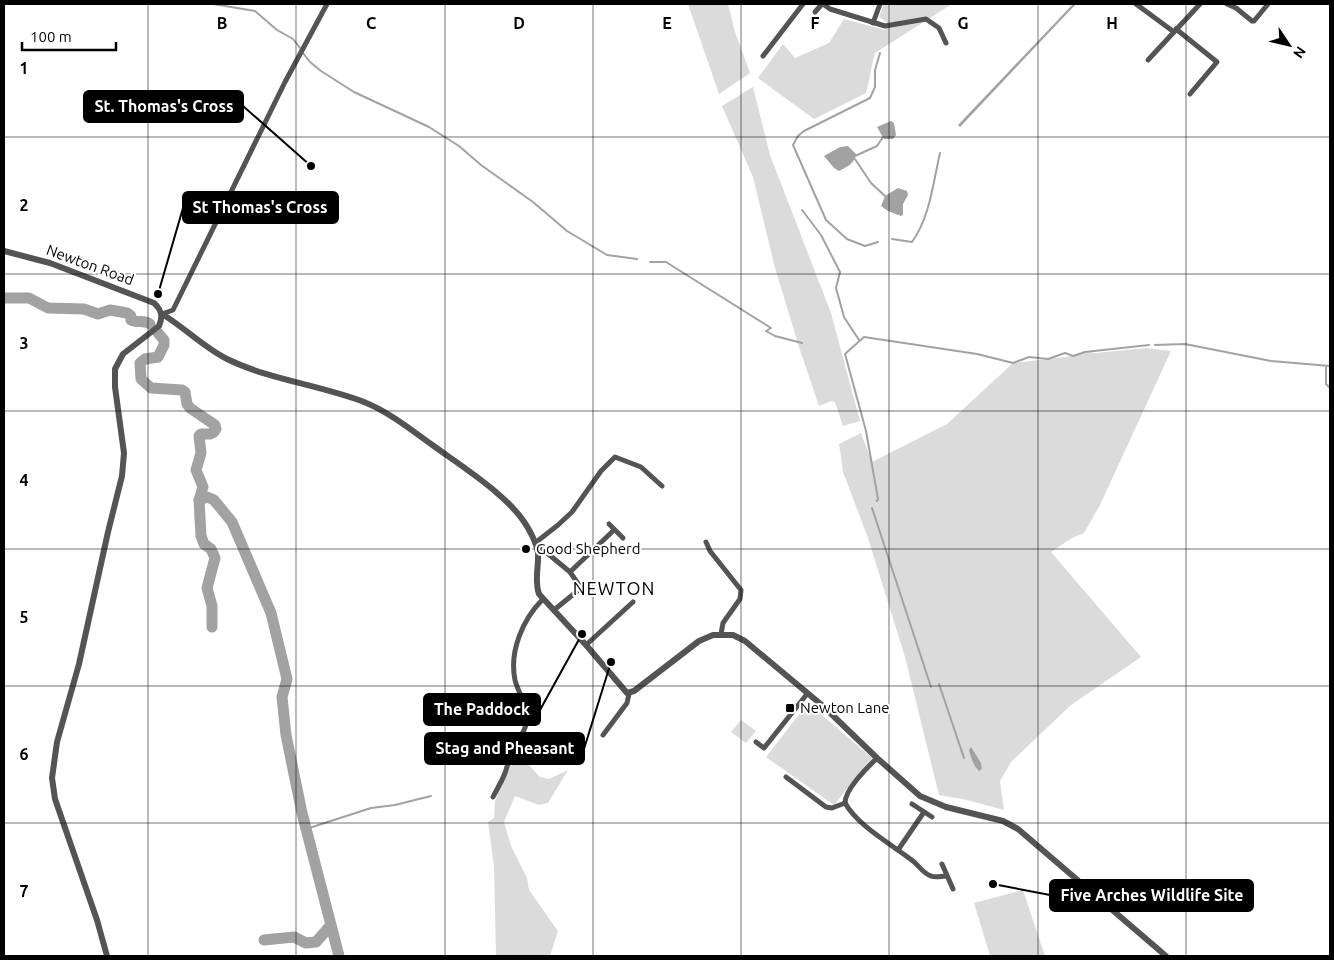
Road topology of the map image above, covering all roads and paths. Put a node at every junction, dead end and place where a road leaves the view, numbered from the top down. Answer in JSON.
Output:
{"nodes":[{"id":1,"x":327,"y":4,"type":"edge"},
{"id":2,"x":803,"y":4,"type":"edge"},
{"id":3,"x":822,"y":4,"type":"edge"},
{"id":4,"x":880,"y":4,"type":"edge"},
{"id":5,"x":1136,"y":4,"type":"edge"},
{"id":6,"x":1200,"y":4,"type":"edge"},
{"id":7,"x":1227,"y":4,"type":"edge"},
{"id":8,"x":1268,"y":4,"type":"edge"},
{"id":9,"x":815,"y":12,"type":"dead end"},
{"id":10,"x":873,"y":23,"type":"junction"},
{"id":11,"x":1175,"y":31,"type":"junction"},
{"id":12,"x":946,"y":43,"type":"dead end"},
{"id":13,"x":764,"y":56,"type":"dead end"},
{"id":14,"x":1148,"y":60,"type":"dead end"},
{"id":15,"x":1190,"y":94,"type":"dead end"},
{"id":16,"x":4,"y":250,"type":"edge"},
{"id":17,"x":162,"y":314,"type":"junction"},
{"id":18,"x":662,"y":486,"type":"dead end"},
{"id":19,"x":610,"y":524,"type":"dead end"},
{"id":20,"x":614,"y":530,"type":"junction"},
{"id":21,"x":623,"y":538,"type":"dead end"},
{"id":22,"x":706,"y":542,"type":"dead end"},
{"id":23,"x":535,"y":543,"type":"junction"},
{"id":24,"x":570,"y":572,"type":"junction"},
{"id":25,"x":543,"y":599,"type":"junction"},
{"id":26,"x":632,"y":602,"type":"dead end"},
{"id":27,"x":554,"y":610,"type":"junction"},
{"id":28,"x":721,"y":634,"type":"junction"},
{"id":29,"x":586,"y":645,"type":"junction"},
{"id":30,"x":628,"y":692,"type":"junction"},
{"id":31,"x":807,"y":694,"type":"junction"},
{"id":32,"x":603,"y":735,"type":"dead end"},
{"id":33,"x":756,"y":742,"type":"dead end"},
{"id":34,"x":877,"y":758,"type":"junction"},
{"id":35,"x":786,"y":777,"type":"dead end"},
{"id":36,"x":493,"y":797,"type":"dead end"},
{"id":37,"x":845,"y":803,"type":"junction"},
{"id":38,"x":912,"y":804,"type":"dead end"},
{"id":39,"x":924,"y":812,"type":"junction"},
{"id":40,"x":932,"y":817,"type":"dead end"},
{"id":41,"x":898,"y":850,"type":"junction"},
{"id":42,"x":942,"y":864,"type":"dead end"},
{"id":43,"x":946,"y":876,"type":"junction"},
{"id":44,"x":953,"y":889,"type":"dead end"},
{"id":45,"x":107,"y":956,"type":"edge"},
{"id":46,"x":1166,"y":956,"type":"edge"}],
"edges":[{"from":1,"to":17,"type":"street"},
{"from":2,"to":13,"type":"street"},
{"from":3,"to":9,"type":"street"},
{"from":3,"to":10,"type":"street"},
{"from":4,"to":10,"type":"street"},
{"from":5,"to":11,"type":"street"},
{"from":6,"to":11,"type":"street"},
{"from":7,"to":8,"type":"street"},
{"from":10,"to":12,"type":"street"},
{"from":11,"to":14,"type":"street"},
{"from":11,"to":15,"type":"street"},
{"from":16,"to":17,"type":"street","name":"Newton Road"},
{"from":17,"to":23,"type":"street","name":"Newton Road"},
{"from":17,"to":45,"type":"street"},
{"from":18,"to":23,"type":"street"},
{"from":19,"to":20,"type":"street"},
{"from":20,"to":21,"type":"street"},
{"from":20,"to":24,"type":"street"},
{"from":22,"to":28,"type":"street"},
{"from":23,"to":24,"type":"street"},
{"from":23,"to":25,"type":"street"},
{"from":24,"to":27,"type":"street"},
{"from":25,"to":27,"type":"street"},
{"from":25,"to":36,"type":"street"},
{"from":26,"to":29,"type":"street"},
{"from":27,"to":29,"type":"street"},
{"from":28,"to":30,"type":"street"},
{"from":28,"to":31,"type":"street"},
{"from":29,"to":30,"type":"street"},
{"from":30,"to":32,"type":"street"},
{"from":31,"to":33,"type":"street"},
{"from":31,"to":34,"type":"street"},
{"from":34,"to":37,"type":"street"},
{"from":34,"to":46,"type":"street"},
{"from":35,"to":37,"type":"street"},
{"from":37,"to":41,"type":"street"},
{"from":38,"to":39,"type":"street"},
{"from":39,"to":40,"type":"street"},
{"from":39,"to":41,"type":"street"},
{"from":41,"to":43,"type":"street"},
{"from":42,"to":43,"type":"street"},
{"from":43,"to":44,"type":"street"}]}
